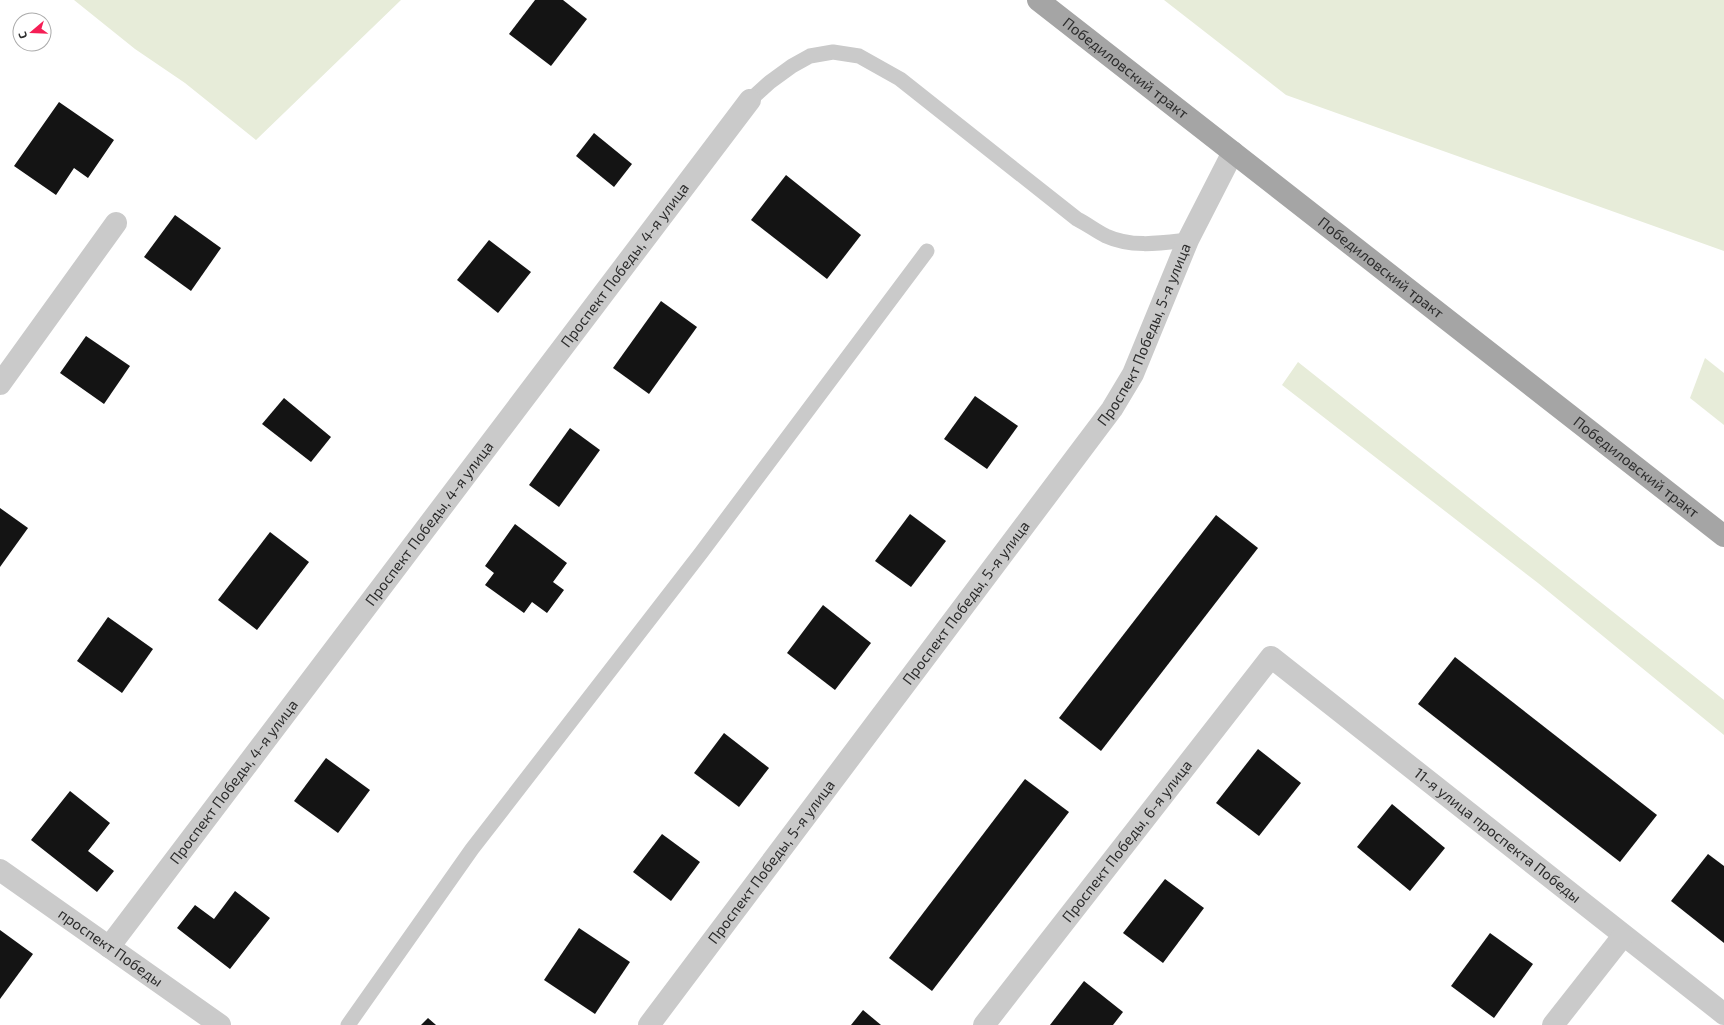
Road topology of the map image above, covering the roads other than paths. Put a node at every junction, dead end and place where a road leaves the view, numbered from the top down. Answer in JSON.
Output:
{"nodes":[{"id":1,"x":1038,"y":0,"type":"edge"},
{"id":2,"x":750,"y":100,"type":"joint"},
{"id":3,"x":1233,"y":152,"type":"junction"},
{"id":4,"x":116,"y":223,"type":"dead end"},
{"id":5,"x":1188,"y":240,"type":"junction"},
{"id":6,"x":927,"y":251,"type":"dead end"},
{"id":7,"x":0,"y":384,"type":"edge"},
{"id":8,"x":1724,"y":536,"type":"edge"},
{"id":9,"x":1271,"y":657,"type":"joint"},
{"id":10,"x":0,"y":870,"type":"edge"},
{"id":11,"x":1623,"y":936,"type":"junction"},
{"id":12,"x":109,"y":947,"type":"junction"},
{"id":13,"x":1724,"y":1014,"type":"edge"},
{"id":14,"x":220,"y":1025,"type":"edge"},
{"id":15,"x":348,"y":1025,"type":"edge"},
{"id":16,"x":649,"y":1025,"type":"edge"},
{"id":17,"x":984,"y":1025,"type":"edge"},
{"id":18,"x":1553,"y":1025,"type":"edge"}],
"edges":[{"from":1,"to":3,"type":"main road","name":"Победиловский тракт"},
{"from":2,"to":5,"type":"lane"},
{"from":2,"to":12,"type":"street","name":"Проспект Победы, 4-я улица"},
{"from":3,"to":5,"type":"street","name":"Проспект Победы, 5-я улица"},
{"from":3,"to":8,"type":"main road","name":"Победиловский тракт"},
{"from":4,"to":7,"type":"street"},
{"from":5,"to":16,"type":"street","name":"Проспект Победы, 5-я улица"},
{"from":6,"to":15,"type":"lane"},
{"from":9,"to":11,"type":"street","name":"11-я улица проспекта Победы"},
{"from":9,"to":17,"type":"street","name":"Проспект Победы, 6-я улица"},
{"from":10,"to":12,"type":"street","name":"проспект Победы"},
{"from":11,"to":13,"type":"street","name":"11-я улица проспекта Победы"},
{"from":11,"to":18,"type":"street"},
{"from":12,"to":14,"type":"street","name":"проспект Победы"}]}
